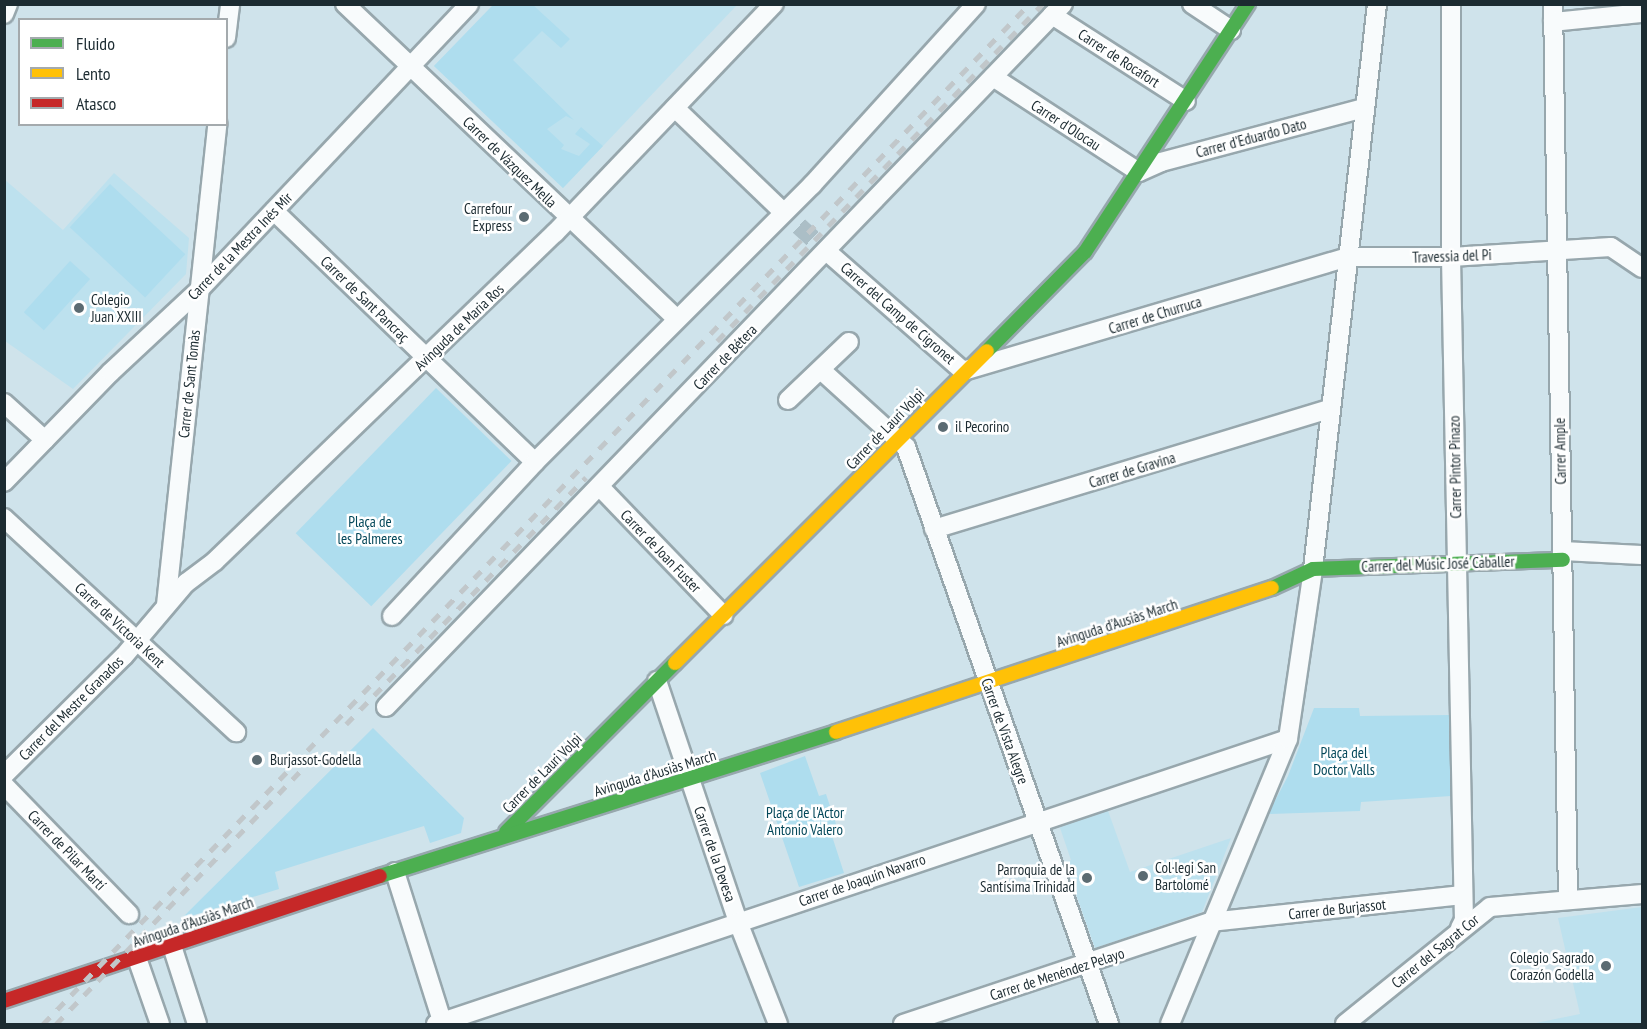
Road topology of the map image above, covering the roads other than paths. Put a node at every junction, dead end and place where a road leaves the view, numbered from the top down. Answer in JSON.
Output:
{"nodes":[{"id":1,"x":8,"y":4,"type":"edge"},
{"id":2,"x":230,"y":4,"type":"edge"},
{"id":3,"x":345,"y":4,"type":"edge"},
{"id":4,"x":469,"y":4,"type":"edge"},
{"id":5,"x":774,"y":4,"type":"edge"},
{"id":6,"x":976,"y":4,"type":"edge"},
{"id":7,"x":1192,"y":4,"type":"edge"},
{"id":8,"x":1248,"y":4,"type":"edge"},
{"id":9,"x":1377,"y":4,"type":"edge"},
{"id":10,"x":1451,"y":4,"type":"edge"},
{"id":11,"x":1058,"y":10,"type":"edge"},
{"id":12,"x":1553,"y":13,"type":"edge"},
{"id":13,"x":1642,"y":13,"type":"edge"},
{"id":14,"x":4,"y":14,"type":"edge"},
{"id":15,"x":228,"y":21,"type":"edge"},
{"id":16,"x":1231,"y":30,"type":"junction"},
{"id":17,"x":410,"y":67,"type":"junction"},
{"id":18,"x":993,"y":77,"type":"junction"},
{"id":19,"x":1186,"y":101,"type":"junction"},
{"id":20,"x":675,"y":108,"type":"junction"},
{"id":21,"x":1364,"y":108,"type":"junction"},
{"id":22,"x":217,"y":126,"type":"edge"},
{"id":23,"x":1139,"y":172,"type":"junction"},
{"id":24,"x":779,"y":208,"type":"tunnel mouth"},
{"id":25,"x":274,"y":211,"type":"junction"},
{"id":26,"x":569,"y":219,"type":"junction"},
{"id":27,"x":1556,"y":251,"type":"junction"},
{"id":28,"x":832,"y":256,"type":"tunnel mouth"},
{"id":29,"x":1451,"y":256,"type":"junction"},
{"id":30,"x":1347,"y":257,"type":"junction"},
{"id":31,"x":1642,"y":268,"type":"edge"},
{"id":32,"x":200,"y":290,"type":"junction"},
{"id":33,"x":676,"y":318,"type":"junction"},
{"id":34,"x":159,"y":327,"type":"junction"},
{"id":35,"x":849,"y":342,"type":"dead end"},
{"id":36,"x":192,"y":344,"type":"junction"},
{"id":37,"x":427,"y":359,"type":"junction"},
{"id":38,"x":821,"y":370,"type":"junction"},
{"id":39,"x":963,"y":371,"type":"junction"},
{"id":40,"x":788,"y":400,"type":"dead end"},
{"id":41,"x":4,"y":403,"type":"edge"},
{"id":42,"x":1329,"y":409,"type":"junction"},
{"id":43,"x":898,"y":438,"type":"junction"},
{"id":44,"x":45,"y":440,"type":"junction"},
{"id":45,"x":535,"y":462,"type":"junction"},
{"id":46,"x":4,"y":482,"type":"edge"},
{"id":47,"x":600,"y":487,"type":"junction"},
{"id":48,"x":4,"y":518,"type":"edge"},
{"id":49,"x":934,"y":530,"type":"junction"},
{"id":50,"x":173,"y":549,"type":"junction"},
{"id":51,"x":1642,"y":555,"type":"edge"},
{"id":52,"x":1562,"y":556,"type":"junction"},
{"id":53,"x":1456,"y":563,"type":"junction"},
{"id":54,"x":1313,"y":568,"type":"junction"},
{"id":55,"x":203,"y":569,"type":"junction"},
{"id":56,"x":165,"y":606,"type":"junction"},
{"id":57,"x":723,"y":615,"type":"junction"},
{"id":58,"x":392,"y":616,"type":"dead end"},
{"id":59,"x":136,"y":640,"type":"junction"},
{"id":60,"x":657,"y":681,"type":"junction"},
{"id":61,"x":987,"y":683,"type":"junction"},
{"id":62,"x":386,"y":707,"type":"dead end"},
{"id":63,"x":236,"y":732,"type":"dead end"},
{"id":64,"x":1288,"y":739,"type":"junction"},
{"id":65,"x":4,"y":775,"type":"edge"},
{"id":66,"x":690,"y":780,"type":"junction"},
{"id":67,"x":4,"y":785,"type":"edge"},
{"id":68,"x":1038,"y":820,"type":"junction"},
{"id":69,"x":498,"y":837,"type":"junction"},
{"id":70,"x":395,"y":872,"type":"junction"},
{"id":71,"x":1642,"y":894,"type":"edge"},
{"id":72,"x":1463,"y":895,"type":"junction"},
{"id":73,"x":1568,"y":898,"type":"junction"},
{"id":74,"x":129,"y":914,"type":"dead end"},
{"id":75,"x":738,"y":922,"type":"junction"},
{"id":76,"x":1210,"y":922,"type":"junction"},
{"id":77,"x":1460,"y":928,"type":"junction"},
{"id":78,"x":172,"y":946,"type":"junction"},
{"id":79,"x":138,"y":958,"type":"junction"},
{"id":80,"x":1088,"y":964,"type":"junction"},
{"id":81,"x":4,"y":1001,"type":"edge"},
{"id":82,"x":160,"y":1024,"type":"edge"},
{"id":83,"x":197,"y":1024,"type":"edge"},
{"id":84,"x":441,"y":1024,"type":"edge"},
{"id":85,"x":778,"y":1024,"type":"edge"},
{"id":86,"x":903,"y":1024,"type":"edge"},
{"id":87,"x":1109,"y":1024,"type":"edge"},
{"id":88,"x":1170,"y":1024,"type":"edge"},
{"id":89,"x":1345,"y":1024,"type":"edge"}],
"edges":[{"from":1,"to":14,"type":"street"},
{"from":2,"to":15,"type":"street"},
{"from":3,"to":17,"type":"street","name":"Carrer de Vázquez Mella"},
{"from":4,"to":17,"type":"street","name":"Carrer de la Mestra Inés Mir"},
{"from":5,"to":20,"type":"street","name":"Avinguda de Maria Ros"},
{"from":6,"to":33,"type":"street"},
{"from":7,"to":16,"type":"street"},
{"from":8,"to":16,"type":"street","name":"Carrer de Lauri Volpi"},
{"from":9,"to":21,"type":"street"},
{"from":10,"to":29,"type":"street","name":"Carrer Pintor Pinazo"},
{"from":11,"to":18,"type":"street","name":"Carrer de Bétera"},
{"from":11,"to":19,"type":"street","name":"Carrer de Rocafort"},
{"from":12,"to":13,"type":"street"},
{"from":12,"to":27,"type":"street","name":"Carrer Ample"},
{"from":16,"to":19,"type":"street","name":"Carrer de Lauri Volpi"},
{"from":17,"to":25,"type":"street","name":"Carrer de la Mestra Inés Mir"},
{"from":17,"to":26,"type":"street","name":"Carrer de Vázquez Mella"},
{"from":18,"to":23,"type":"street","name":"Carrer d'Olocau"},
{"from":18,"to":47,"type":"street","name":"Carrer de Bétera"},
{"from":19,"to":23,"type":"street","name":"Carrer de Lauri Volpi"},
{"from":20,"to":24,"type":"street"},
{"from":20,"to":26,"type":"street","name":"Avinguda de Maria Ros"},
{"from":21,"to":23,"type":"street","name":"Carrer d'Eduardo Dato"},
{"from":21,"to":30,"type":"street"},
{"from":22,"to":32,"type":"street","name":"Carrer de Sant Tomàs"},
{"from":23,"to":39,"type":"street","name":"Carrer de Lauri Volpi"},
{"from":25,"to":32,"type":"street","name":"Carrer de la Mestra Inés Mir"},
{"from":25,"to":37,"type":"street","name":"Carrer de Sant Pancraç"},
{"from":26,"to":33,"type":"street","name":"Carrer de Vázquez Mella"},
{"from":26,"to":37,"type":"street","name":"Avinguda de Maria Ros"},
{"from":27,"to":29,"type":"street","name":"Travessia del Pi"},
{"from":27,"to":31,"type":"street","name":"Travessia del Pi"},
{"from":27,"to":52,"type":"street","name":"Carrer Ample"},
{"from":28,"to":39,"type":"street","name":"Carrer del Camp de Cigronet"},
{"from":29,"to":30,"type":"street","name":"Travessia del Pi"},
{"from":29,"to":53,"type":"street","name":"Carrer Pintor Pinazo"},
{"from":30,"to":39,"type":"street","name":"Carrer de Churruca"},
{"from":30,"to":42,"type":"street"},
{"from":32,"to":34,"type":"street","name":"Carrer de la Mestra Inés Mir"},
{"from":32,"to":36,"type":"street","name":"Carrer de Sant Tomàs"},
{"from":33,"to":45,"type":"street"},
{"from":34,"to":36,"type":"street"},
{"from":34,"to":44,"type":"street","name":"Carrer de la Mestra Inés Mir"},
{"from":35,"to":38,"type":"street"},
{"from":36,"to":50,"type":"street","name":"Carrer de Sant Tomàs"},
{"from":37,"to":45,"type":"street","name":"Carrer de Sant Pancraç"},
{"from":37,"to":55,"type":"street","name":"Avinguda de Maria Ros"},
{"from":38,"to":40,"type":"street"},
{"from":38,"to":43,"type":"street"},
{"from":39,"to":43,"type":"street","name":"Carrer de Lauri Volpi"},
{"from":41,"to":44,"type":"street"},
{"from":42,"to":49,"type":"street","name":"Carrer de Gravina"},
{"from":42,"to":54,"type":"street"},
{"from":43,"to":49,"type":"street","name":"Carrer de Vista Alegre"},
{"from":43,"to":57,"type":"street","name":"Carrer de Lauri Volpi"},
{"from":44,"to":46,"type":"street","name":"Carrer de la Mestra Inés Mir"},
{"from":45,"to":58,"type":"street"},
{"from":47,"to":57,"type":"street","name":"Carrer de Joan Fuster"},
{"from":47,"to":62,"type":"street","name":"Carrer de Bétera"},
{"from":48,"to":59,"type":"street","name":"Carrer de Victoria Kent"},
{"from":49,"to":61,"type":"street","name":"Carrer de Vista Alegre"},
{"from":50,"to":55,"type":"street"},
{"from":50,"to":56,"type":"street","name":"Carrer de Sant Tomàs"},
{"from":51,"to":52,"type":"street","name":"Carrer del Músic José Caballer"},
{"from":52,"to":53,"type":"street","name":"Carrer del Músic José Caballer"},
{"from":52,"to":73,"type":"street","name":"Carrer Ample"},
{"from":53,"to":54,"type":"street","name":"Carrer del Músic José Caballer"},
{"from":53,"to":72,"type":"street","name":"Carrer Pintor Pinazo"},
{"from":54,"to":61,"type":"street","name":"Avinguda d'Ausiàs March"},
{"from":54,"to":64,"type":"street"},
{"from":55,"to":56,"type":"street","name":"Avinguda de Maria Ros"},
{"from":56,"to":59,"type":"street","name":"Avinguda de Maria Ros"},
{"from":57,"to":60,"type":"street","name":"Carrer de Lauri Volpi"},
{"from":59,"to":63,"type":"street","name":"Carrer de Victoria Kent"},
{"from":59,"to":65,"type":"street","name":"Carrer del Mestre Granados"},
{"from":60,"to":66,"type":"street","name":"Carrer de la Devesa"},
{"from":60,"to":69,"type":"street","name":"Carrer de Lauri Volpi"},
{"from":61,"to":66,"type":"street","name":"Avinguda d'Ausiàs March"},
{"from":61,"to":68,"type":"street","name":"Carrer de Vista Alegre"},
{"from":64,"to":68,"type":"street","name":"Carrer de Joaquín Navarro"},
{"from":64,"to":76,"type":"street"},
{"from":66,"to":69,"type":"street","name":"Avinguda d'Ausiàs March"},
{"from":66,"to":75,"type":"street","name":"Carrer de la Devesa"},
{"from":67,"to":74,"type":"street","name":"Carrer de Pilar Martí"},
{"from":68,"to":75,"type":"street","name":"Carrer de Joaquín Navarro"},
{"from":68,"to":80,"type":"street","name":"Carrer de Vista Alegre"},
{"from":69,"to":70,"type":"street","name":"Avinguda d'Ausiàs March"},
{"from":70,"to":78,"type":"street","name":"Avinguda d'Ausiàs March"},
{"from":70,"to":84,"type":"street"},
{"from":71,"to":73,"type":"street","name":"Carrer del Sagrat Cor"},
{"from":72,"to":76,"type":"street","name":"Carrer de Burjassot"},
{"from":72,"to":77,"type":"street","name":"Carrer Pintor Pinazo"},
{"from":73,"to":77,"type":"street","name":"Carrer del Sagrat Cor"},
{"from":75,"to":84,"type":"street","name":"Carrer de Joaquín Navarro"},
{"from":75,"to":85,"type":"street","name":"Carrer de la Devesa"},
{"from":76,"to":80,"type":"street","name":"Carrer de Menéndez Pelayo"},
{"from":76,"to":88,"type":"street"},
{"from":77,"to":89,"type":"street","name":"Carrer del Sagrat Cor"},
{"from":78,"to":79,"type":"street","name":"Avinguda d'Ausiàs March"},
{"from":78,"to":83,"type":"street"},
{"from":79,"to":81,"type":"street","name":"Avinguda d'Ausiàs March"},
{"from":79,"to":82,"type":"street"},
{"from":80,"to":86,"type":"street","name":"Carrer de Menéndez Pelayo"},
{"from":80,"to":87,"type":"street","name":"Carrer de Vista Alegre"}]}
